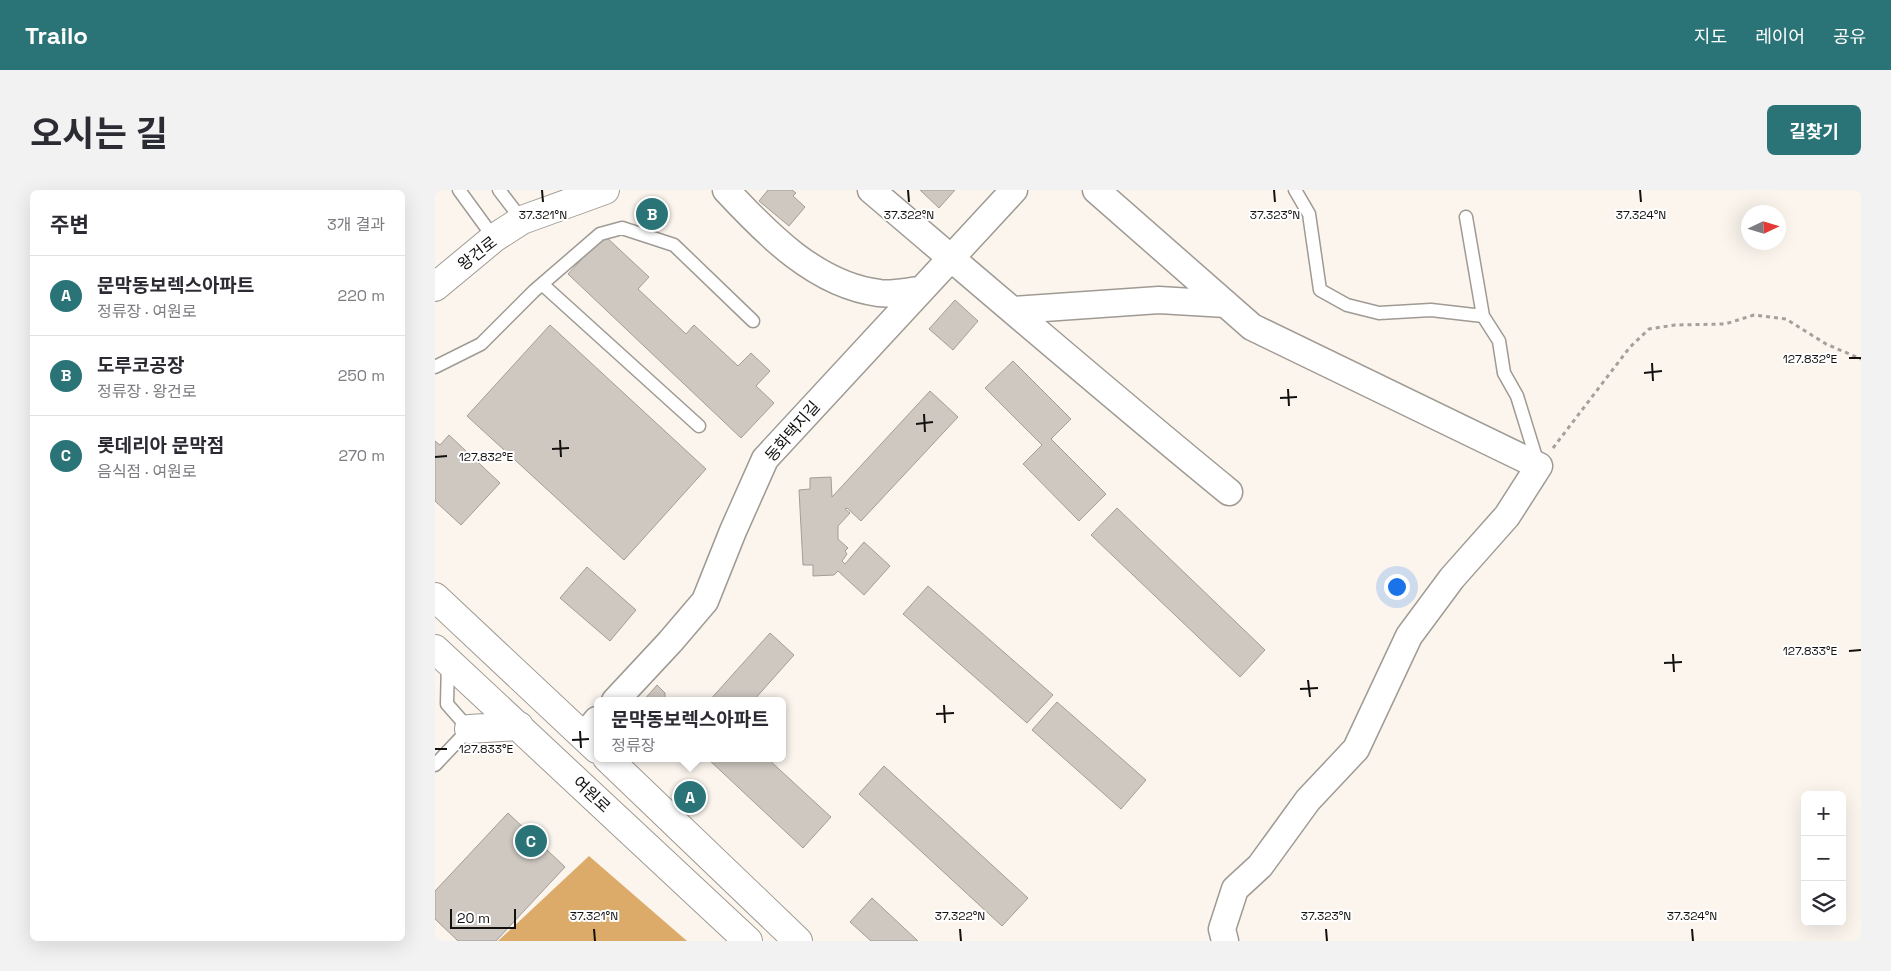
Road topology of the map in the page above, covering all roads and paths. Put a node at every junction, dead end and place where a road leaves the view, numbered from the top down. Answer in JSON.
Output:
{"nodes":[{"id":1,"x":459,"y":190,"type":"edge"},
{"id":2,"x":499,"y":190,"type":"edge"},
{"id":3,"x":605,"y":190,"type":"edge"},
{"id":4,"x":726,"y":190,"type":"edge"},
{"id":5,"x":871,"y":190,"type":"edge"},
{"id":6,"x":1013,"y":190,"type":"edge"},
{"id":7,"x":1096,"y":190,"type":"edge"},
{"id":8,"x":1295,"y":190,"type":"edge"},
{"id":9,"x":1466,"y":217,"type":"dead end"},
{"id":10,"x":522,"y":220,"type":"junction"},
{"id":11,"x":494,"y":238,"type":"junction"},
{"id":12,"x":951,"y":258,"type":"junction"},
{"id":13,"x":542,"y":284,"type":"junction"},
{"id":14,"x":435,"y":287,"type":"edge"},
{"id":15,"x":921,"y":290,"type":"junction"},
{"id":16,"x":1226,"y":304,"type":"junction"},
{"id":17,"x":1014,"y":310,"type":"junction"},
{"id":18,"x":1483,"y":316,"type":"junction"},
{"id":19,"x":753,"y":321,"type":"dead end"},
{"id":20,"x":1861,"y":359,"type":"edge"},
{"id":21,"x":435,"y":367,"type":"edge"},
{"id":22,"x":699,"y":426,"type":"dead end"},
{"id":23,"x":1539,"y":466,"type":"junction"},
{"id":24,"x":1229,"y":492,"type":"dead end"},
{"id":25,"x":435,"y":597,"type":"edge"},
{"id":26,"x":441,"y":655,"type":"edge"},
{"id":27,"x":619,"y":697,"type":"edge"},
{"id":28,"x":519,"y":726,"type":"junction"},
{"id":29,"x":469,"y":729,"type":"junction"},
{"id":30,"x":593,"y":735,"type":"edge"},
{"id":31,"x":611,"y":762,"type":"edge"},
{"id":32,"x":560,"y":764,"type":"junction"},
{"id":33,"x":435,"y":765,"type":"edge"},
{"id":34,"x":748,"y":941,"type":"edge"},
{"id":35,"x":798,"y":941,"type":"edge"},
{"id":36,"x":1225,"y":941,"type":"edge"}],
"edges":[{"from":1,"to":11,"type":"lane"},
{"from":2,"to":10,"type":"lane"},
{"from":3,"to":10,"type":"main road","name":"왕건로"},
{"from":4,"to":15,"type":"street"},
{"from":5,"to":12,"type":"street"},
{"from":6,"to":12,"type":"street","name":"동화택지길"},
{"from":7,"to":16,"type":"street"},
{"from":8,"to":18,"type":"lane"},
{"from":9,"to":18,"type":"lane"},
{"from":10,"to":11,"type":"main road","name":"왕건로"},
{"from":11,"to":14,"type":"main road","name":"왕건로"},
{"from":12,"to":15,"type":"street","name":"동화택지길"},
{"from":12,"to":17,"type":"street"},
{"from":13,"to":19,"type":"lane"},
{"from":13,"to":21,"type":"lane"},
{"from":13,"to":22,"type":"lane"},
{"from":15,"to":27,"type":"street","name":"동화택지길"},
{"from":16,"to":17,"type":"street"},
{"from":16,"to":23,"type":"street"},
{"from":17,"to":24,"type":"street"},
{"from":18,"to":23,"type":"lane"},
{"from":20,"to":23,"type":"path"},
{"from":23,"to":36,"type":"street"},
{"from":25,"to":30,"type":"main road"},
{"from":26,"to":28,"type":"main road","name":"여원로"},
{"from":26,"to":29,"type":"lane"},
{"from":28,"to":29,"type":"main road"},
{"from":28,"to":32,"type":"main road","name":"여원로"},
{"from":29,"to":33,"type":"lane"},
{"from":30,"to":32,"type":"main road"},
{"from":31,"to":35,"type":"main road"},
{"from":32,"to":34,"type":"main road","name":"여원로"}]}
